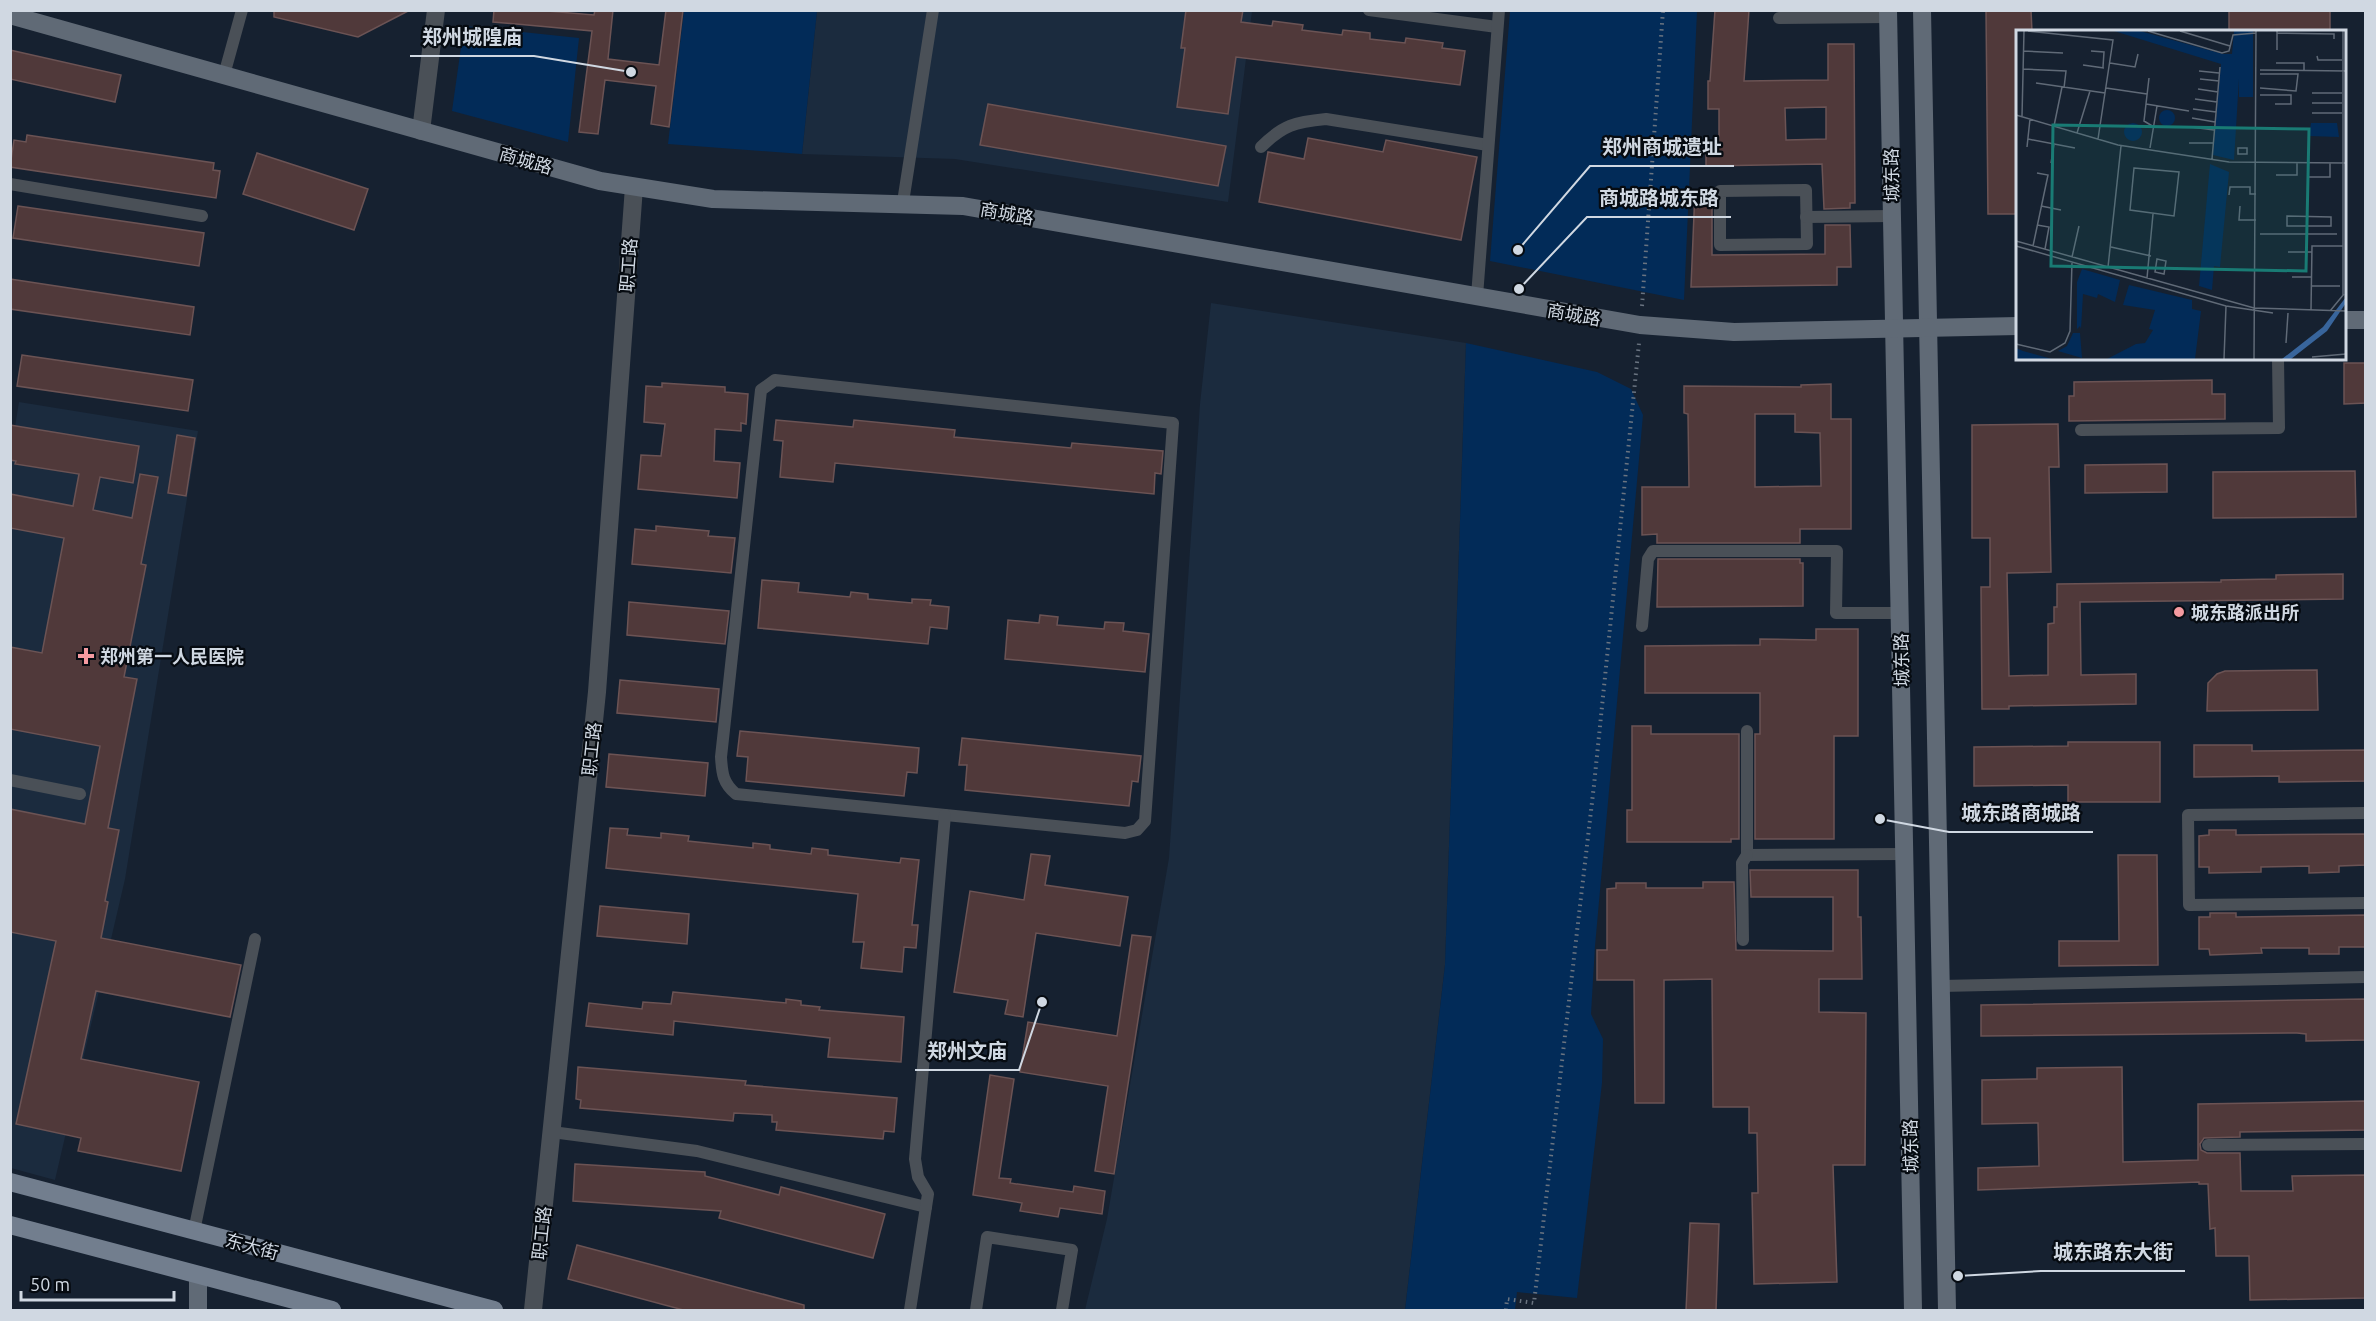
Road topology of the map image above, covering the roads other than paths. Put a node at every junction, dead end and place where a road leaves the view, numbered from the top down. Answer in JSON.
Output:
{"nodes":[{"id":1,"x":242,"y":10,"type":"edge"},
{"id":2,"x":436,"y":10,"type":"edge"},
{"id":3,"x":933,"y":10,"type":"edge"},
{"id":4,"x":1369,"y":10,"type":"edge"},
{"id":5,"x":1499,"y":10,"type":"edge"},
{"id":6,"x":1922,"y":10,"type":"edge"},
{"id":7,"x":1888,"y":14,"type":"edge"},
{"id":8,"x":10,"y":15,"type":"edge"},
{"id":9,"x":1779,"y":18,"type":"dead end"},
{"id":10,"x":1497,"y":27,"type":"junction"},
{"id":11,"x":224,"y":75,"type":"junction"},
{"id":12,"x":421,"y":131,"type":"junction"},
{"id":13,"x":1488,"y":145,"type":"junction"},
{"id":14,"x":1261,"y":147,"type":"dead end"},
{"id":15,"x":10,"y":184,"type":"edge"},
{"id":16,"x":634,"y":187,"type":"junction"},
{"id":17,"x":903,"y":202,"type":"junction"},
{"id":18,"x":202,"y":216,"type":"dead end"},
{"id":19,"x":1892,"y":216,"type":"junction"},
{"id":20,"x":1806,"y":217,"type":"junction"},
{"id":21,"x":1477,"y":296,"type":"junction"},
{"id":22,"x":2346,"y":320,"type":"edge"},
{"id":23,"x":2366,"y":320,"type":"edge"},
{"id":24,"x":2016,"y":326,"type":"edge"},
{"id":25,"x":1928,"y":328,"type":"junction"},
{"id":26,"x":1894,"y":329,"type":"junction"},
{"id":27,"x":2278,"y":360,"type":"edge"},
{"id":28,"x":2081,"y":430,"type":"dead end"},
{"id":29,"x":1900,"y":613,"type":"junction"},
{"id":30,"x":1642,"y":626,"type":"dead end"},
{"id":31,"x":1747,"y":731,"type":"dead end"},
{"id":32,"x":10,"y":780,"type":"edge"},
{"id":33,"x":80,"y":794,"type":"dead end"},
{"id":34,"x":2366,"y":813,"type":"edge"},
{"id":35,"x":945,"y":815,"type":"junction"},
{"id":36,"x":1904,"y":854,"type":"junction"},
{"id":37,"x":1747,"y":855,"type":"junction"},
{"id":38,"x":2366,"y":903,"type":"edge"},
{"id":39,"x":255,"y":939,"type":"dead end"},
{"id":40,"x":1743,"y":940,"type":"dead end"},
{"id":41,"x":2366,"y":977,"type":"edge"},
{"id":42,"x":1941,"y":986,"type":"junction"},
{"id":43,"x":552,"y":1132,"type":"junction"},
{"id":44,"x":2366,"y":1144,"type":"edge"},
{"id":45,"x":2208,"y":1145,"type":"dead end"},
{"id":46,"x":10,"y":1182,"type":"edge"},
{"id":47,"x":926,"y":1207,"type":"junction"},
{"id":48,"x":10,"y":1225,"type":"edge"},
{"id":49,"x":194,"y":1231,"type":"junction"},
{"id":50,"x":198,"y":1275,"type":"junction"},
{"id":51,"x":198,"y":1311,"type":"edge"},
{"id":52,"x":332,"y":1311,"type":"edge"},
{"id":53,"x":494,"y":1311,"type":"edge"},
{"id":54,"x":533,"y":1311,"type":"edge"},
{"id":55,"x":910,"y":1311,"type":"edge"},
{"id":56,"x":976,"y":1311,"type":"edge"},
{"id":57,"x":1062,"y":1311,"type":"edge"},
{"id":58,"x":1913,"y":1311,"type":"edge"},
{"id":59,"x":1947,"y":1311,"type":"edge"}],
"edges":[{"from":1,"to":11,"type":"lane"},
{"from":2,"to":12,"type":"street"},
{"from":3,"to":17,"type":"lane"},
{"from":4,"to":10,"type":"lane"},
{"from":5,"to":10,"type":"lane"},
{"from":6,"to":25,"type":"main road","name":"城东路"},
{"from":7,"to":9,"type":"lane"},
{"from":7,"to":19,"type":"main road","name":"城东路"},
{"from":8,"to":11,"type":"main road","name":"商城路"},
{"from":10,"to":13,"type":"lane"},
{"from":11,"to":12,"type":"main road","name":"商城路"},
{"from":12,"to":16,"type":"main road","name":"商城路"},
{"from":13,"to":14,"type":"lane"},
{"from":13,"to":21,"type":"lane"},
{"from":15,"to":18,"type":"lane"},
{"from":16,"to":17,"type":"main road","name":"商城路"},
{"from":16,"to":43,"type":"street","name":"职工路"},
{"from":17,"to":21,"type":"main road","name":"商城路"},
{"from":19,"to":20,"type":"lane"},
{"from":19,"to":26,"type":"main road","name":"城东路"},
{"from":20,"to":20,"type":"lane"},
{"from":21,"to":26,"type":"main road","name":"商城路"},
{"from":22,"to":23,"type":"main road"},
{"from":24,"to":25,"type":"main road","name":"商城路"},
{"from":25,"to":26,"type":"main road","name":"商城路"},
{"from":25,"to":42,"type":"main road","name":"城东路"},
{"from":26,"to":29,"type":"main road","name":"城东路"},
{"from":27,"to":28,"type":"lane"},
{"from":29,"to":30,"type":"lane"},
{"from":29,"to":36,"type":"main road","name":"城东路"},
{"from":31,"to":37,"type":"lane"},
{"from":32,"to":33,"type":"lane"},
{"from":34,"to":38,"type":"lane"},
{"from":35,"to":35,"type":"lane"},
{"from":35,"to":47,"type":"lane"},
{"from":36,"to":37,"type":"lane"},
{"from":36,"to":58,"type":"main road","name":"城东路"},
{"from":37,"to":40,"type":"lane"},
{"from":39,"to":49,"type":"lane"},
{"from":41,"to":42,"type":"lane"},
{"from":42,"to":59,"type":"main road","name":"城东路"},
{"from":43,"to":47,"type":"lane"},
{"from":43,"to":54,"type":"street","name":"职工路"},
{"from":44,"to":45,"type":"lane"},
{"from":46,"to":49,"type":"main road","name":"东大街"},
{"from":47,"to":55,"type":"lane"},
{"from":48,"to":50,"type":"main road"},
{"from":49,"to":53,"type":"main road","name":"东大街"},
{"from":50,"to":51,"type":"main road"},
{"from":50,"to":52,"type":"main road"},
{"from":56,"to":57,"type":"lane"}]}
